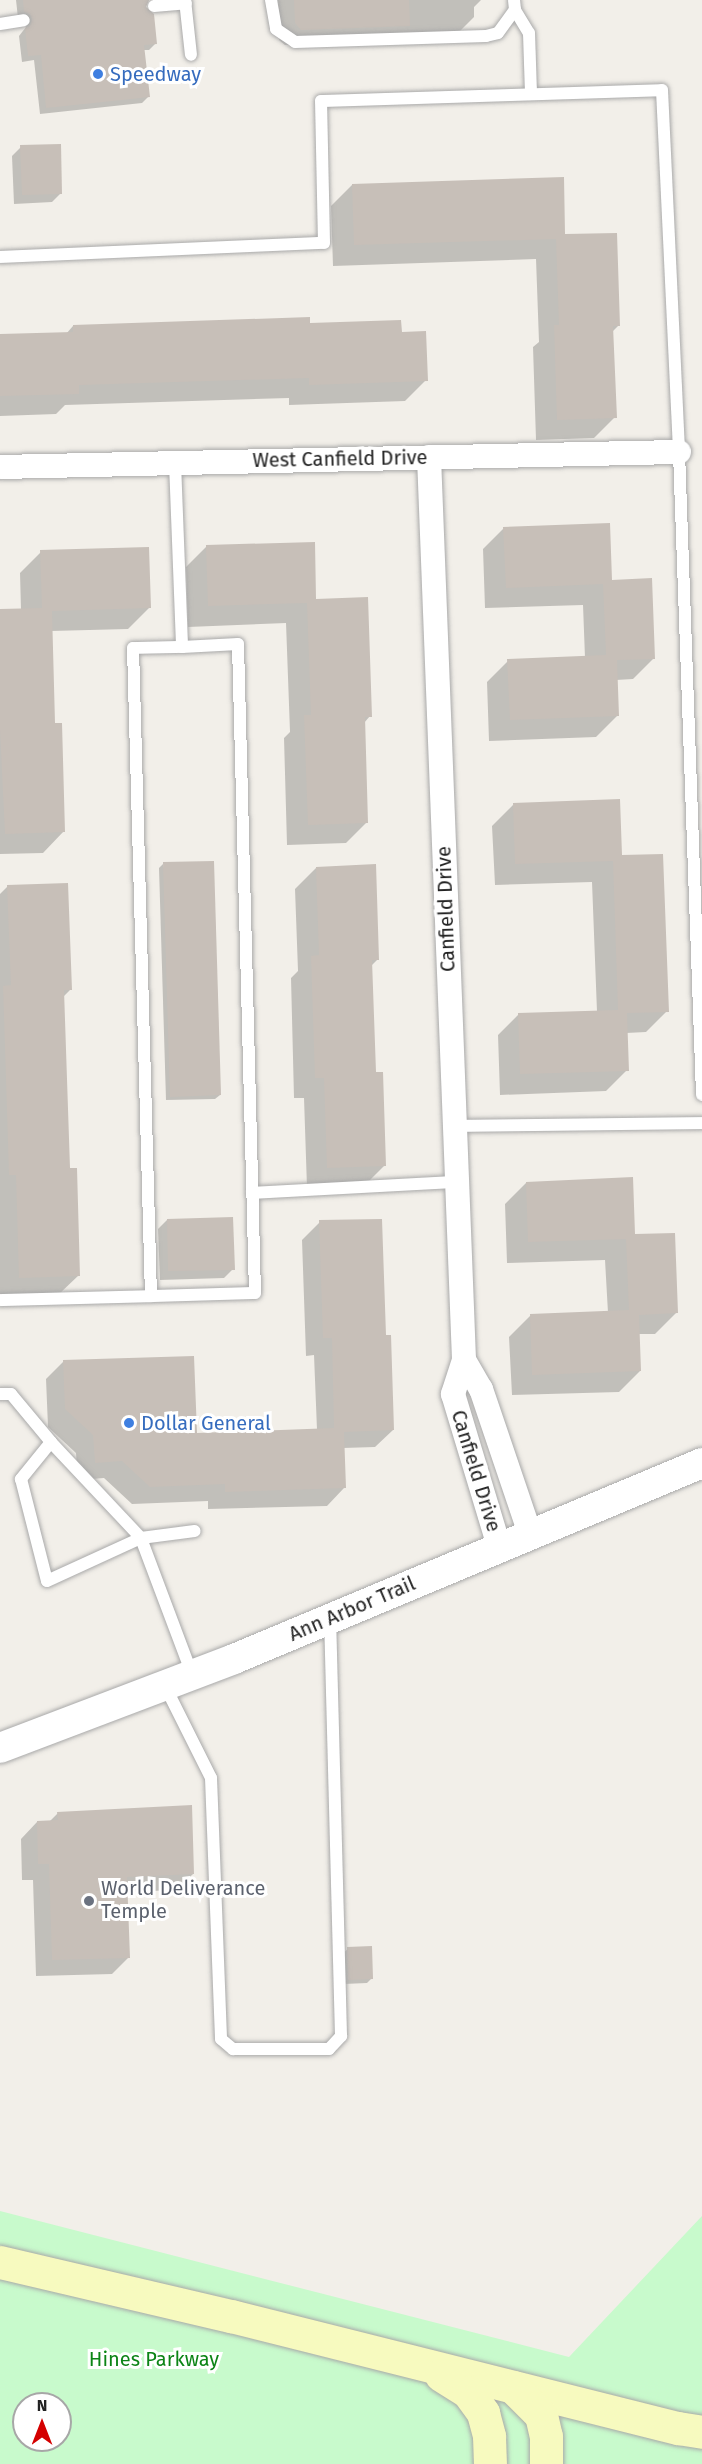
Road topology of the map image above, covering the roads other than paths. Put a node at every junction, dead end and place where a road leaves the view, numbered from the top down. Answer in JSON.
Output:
{"nodes":[{"id":1,"x":271,"y":0,"type":"edge"},
{"id":2,"x":186,"y":1,"type":"edge"},
{"id":3,"x":514,"y":5,"type":"edge"},
{"id":4,"x":154,"y":6,"type":"dead end"},
{"id":5,"x":24,"y":20,"type":"dead end"},
{"id":6,"x":0,"y":24,"type":"edge"},
{"id":7,"x":190,"y":56,"type":"dead end"},
{"id":8,"x":531,"y":94,"type":"junction"},
{"id":9,"x":0,"y":257,"type":"edge"},
{"id":10,"x":679,"y":452,"type":"junction"},
{"id":11,"x":429,"y":457,"type":"junction"},
{"id":12,"x":175,"y":463,"type":"junction"},
{"id":13,"x":0,"y":467,"type":"edge"},
{"id":14,"x":182,"y":647,"type":"junction"},
{"id":15,"x":702,"y":1095,"type":"edge"},
{"id":16,"x":702,"y":1123,"type":"edge"},
{"id":17,"x":455,"y":1126,"type":"junction"},
{"id":18,"x":457,"y":1182,"type":"junction"},
{"id":19,"x":252,"y":1193,"type":"junction"},
{"id":20,"x":151,"y":1296,"type":"junction"},
{"id":21,"x":0,"y":1300,"type":"edge"},
{"id":22,"x":464,"y":1360,"type":"junction"},
{"id":23,"x":0,"y":1394,"type":"edge"},
{"id":24,"x":51,"y":1442,"type":"junction"},
{"id":25,"x":702,"y":1463,"type":"edge"},
{"id":26,"x":195,"y":1531,"type":"dead end"},
{"id":27,"x":530,"y":1534,"type":"junction"},
{"id":28,"x":141,"y":1538,"type":"junction"},
{"id":29,"x":500,"y":1546,"type":"junction"},
{"id":30,"x":330,"y":1618,"type":"junction"},
{"id":31,"x":178,"y":1679,"type":"junction"},
{"id":32,"x":0,"y":1748,"type":"edge"},
{"id":33,"x":0,"y":2262,"type":"edge"},
{"id":34,"x":415,"y":2362,"type":"junction"},
{"id":35,"x":513,"y":2387,"type":"junction"},
{"id":36,"x":702,"y":2432,"type":"edge"},
{"id":37,"x":490,"y":2464,"type":"edge"},
{"id":38,"x":546,"y":2464,"type":"edge"}],
"edges":[{"from":1,"to":3,"type":"lane"},
{"from":2,"to":4,"type":"lane"},
{"from":2,"to":7,"type":"lane"},
{"from":3,"to":8,"type":"lane"},
{"from":5,"to":6,"type":"lane"},
{"from":8,"to":9,"type":"lane"},
{"from":8,"to":10,"type":"lane"},
{"from":10,"to":11,"type":"street","name":"West Canfield Drive"},
{"from":10,"to":15,"type":"lane"},
{"from":11,"to":12,"type":"street","name":"West Canfield Drive"},
{"from":11,"to":17,"type":"street","name":"Canfield Drive"},
{"from":12,"to":13,"type":"street","name":"West Canfield Drive"},
{"from":12,"to":14,"type":"lane"},
{"from":14,"to":19,"type":"lane"},
{"from":14,"to":20,"type":"lane"},
{"from":16,"to":17,"type":"lane"},
{"from":17,"to":18,"type":"street","name":"Canfield Drive"},
{"from":18,"to":19,"type":"lane"},
{"from":18,"to":22,"type":"street","name":"Canfield Drive"},
{"from":19,"to":20,"type":"lane"},
{"from":20,"to":21,"type":"lane"},
{"from":22,"to":27,"type":"street","name":"Canfield Drive"},
{"from":22,"to":29,"type":"street","name":"Canfield Drive"},
{"from":23,"to":24,"type":"lane"},
{"from":24,"to":28,"type":"lane"},
{"from":24,"to":28,"type":"lane"},
{"from":25,"to":27,"type":"street","name":"Ann Arbor Trail"},
{"from":26,"to":28,"type":"lane"},
{"from":27,"to":29,"type":"street","name":"Ann Arbor Trail"},
{"from":28,"to":31,"type":"lane"},
{"from":29,"to":30,"type":"street","name":"Ann Arbor Trail"},
{"from":30,"to":31,"type":"street","name":"Ann Arbor Trail"},
{"from":30,"to":31,"type":"lane"},
{"from":31,"to":32,"type":"street","name":"Ann Arbor Trail"},
{"from":33,"to":34,"type":"main road"},
{"from":34,"to":35,"type":"main road"},
{"from":34,"to":37,"type":"main road"},
{"from":35,"to":36,"type":"main road"},
{"from":35,"to":38,"type":"main road"}]}
